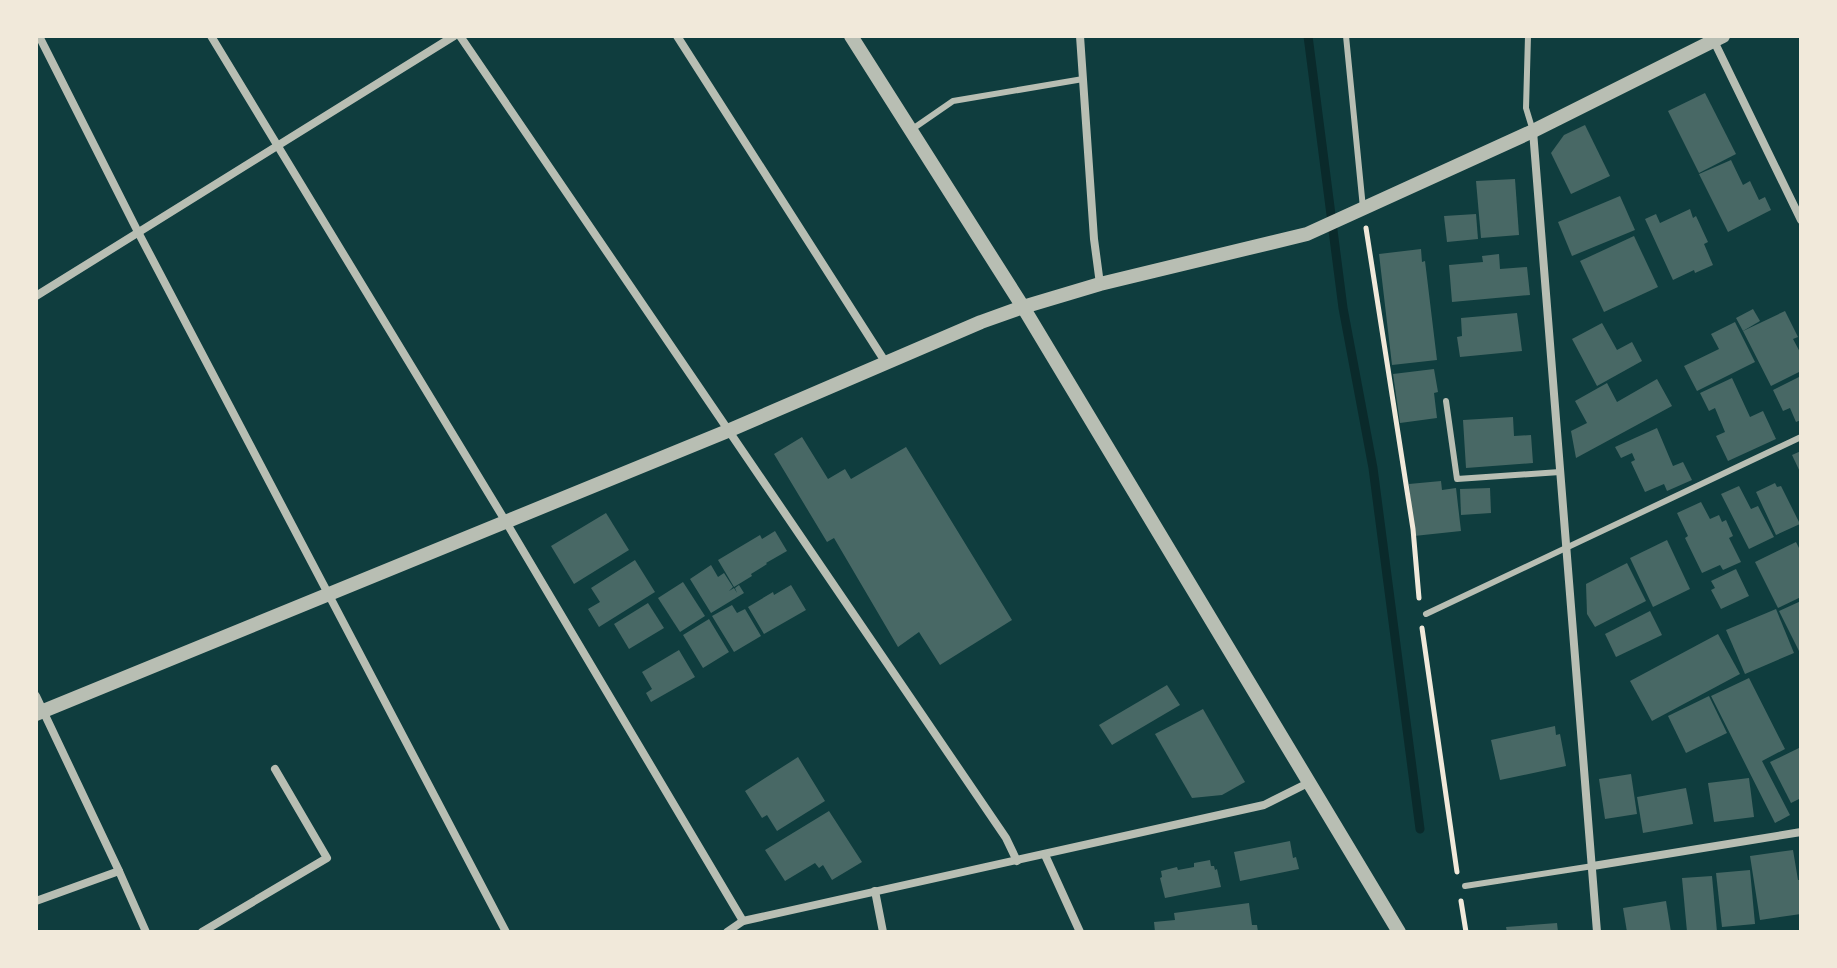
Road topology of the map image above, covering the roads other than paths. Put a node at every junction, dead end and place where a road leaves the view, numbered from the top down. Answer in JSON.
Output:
{"nodes":[{"id":1,"x":39,"y":36,"type":"edge"},
{"id":2,"x":211,"y":36,"type":"edge"},
{"id":3,"x":454,"y":36,"type":"edge"},
{"id":4,"x":460,"y":36,"type":"edge"},
{"id":5,"x":677,"y":36,"type":"edge"},
{"id":6,"x":851,"y":36,"type":"edge"},
{"id":7,"x":1080,"y":36,"type":"edge"},
{"id":8,"x":1346,"y":36,"type":"edge"},
{"id":9,"x":1528,"y":36,"type":"edge"},
{"id":10,"x":1716,"y":37,"type":"edge"},
{"id":11,"x":1083,"y":79,"type":"junction"},
{"id":12,"x":911,"y":130,"type":"junction"},
{"id":13,"x":1533,"y":131,"type":"junction"},
{"id":14,"x":277,"y":145,"type":"junction"},
{"id":15,"x":1359,"y":212,"type":"junction"},
{"id":16,"x":1801,"y":220,"type":"edge"},
{"id":17,"x":138,"y":232,"type":"junction"},
{"id":18,"x":1100,"y":284,"type":"junction"},
{"id":19,"x":36,"y":296,"type":"edge"},
{"id":20,"x":1023,"y":307,"type":"junction"},
{"id":21,"x":886,"y":363,"type":"junction"},
{"id":22,"x":1446,"y":401,"type":"dead end"},
{"id":23,"x":730,"y":430,"type":"junction"},
{"id":24,"x":1801,"y":437,"type":"edge"},
{"id":25,"x":1560,"y":472,"type":"junction"},
{"id":26,"x":506,"y":522,"type":"junction"},
{"id":27,"x":1566,"y":548,"type":"junction"},
{"id":28,"x":328,"y":594,"type":"junction"},
{"id":29,"x":1423,"y":616,"type":"road end"},
{"id":30,"x":36,"y":696,"type":"edge"},
{"id":31,"x":40,"y":712,"type":"edge"},
{"id":32,"x":275,"y":769,"type":"dead end"},
{"id":33,"x":1308,"y":783,"type":"junction"},
{"id":34,"x":1801,"y":832,"type":"edge"},
{"id":35,"x":1045,"y":855,"type":"junction"},
{"id":36,"x":1017,"y":861,"type":"junction"},
{"id":37,"x":1593,"y":866,"type":"junction"},
{"id":38,"x":119,"y":871,"type":"junction"},
{"id":39,"x":1465,"y":886,"type":"dead end"},
{"id":40,"x":875,"y":891,"type":"junction"},
{"id":41,"x":36,"y":901,"type":"edge"},
{"id":42,"x":743,"y":921,"type":"junction"},
{"id":43,"x":146,"y":932,"type":"edge"},
{"id":44,"x":202,"y":932,"type":"edge"},
{"id":45,"x":506,"y":932,"type":"edge"},
{"id":46,"x":727,"y":932,"type":"edge"},
{"id":47,"x":883,"y":932,"type":"edge"},
{"id":48,"x":1080,"y":932,"type":"edge"},
{"id":49,"x":1399,"y":932,"type":"edge"},
{"id":50,"x":1597,"y":932,"type":"edge"}],
"edges":[{"from":1,"to":17,"type":"street"},
{"from":2,"to":14,"type":"street"},
{"from":3,"to":14,"type":"street"},
{"from":4,"to":23,"type":"street"},
{"from":5,"to":21,"type":"street"},
{"from":6,"to":12,"type":"street"},
{"from":7,"to":11,"type":"street"},
{"from":8,"to":15,"type":"lane"},
{"from":9,"to":13,"type":"lane"},
{"from":10,"to":13,"type":"street"},
{"from":10,"to":16,"type":"street"},
{"from":11,"to":12,"type":"lane"},
{"from":11,"to":18,"type":"street"},
{"from":12,"to":20,"type":"street"},
{"from":13,"to":15,"type":"street"},
{"from":13,"to":25,"type":"street"},
{"from":14,"to":17,"type":"street"},
{"from":14,"to":26,"type":"street"},
{"from":15,"to":18,"type":"street"},
{"from":17,"to":19,"type":"street"},
{"from":17,"to":28,"type":"street"},
{"from":18,"to":20,"type":"street"},
{"from":20,"to":21,"type":"street"},
{"from":20,"to":33,"type":"street"},
{"from":21,"to":23,"type":"street"},
{"from":22,"to":25,"type":"lane"},
{"from":23,"to":26,"type":"street"},
{"from":23,"to":36,"type":"street"},
{"from":24,"to":27,"type":"lane"},
{"from":25,"to":27,"type":"street"},
{"from":26,"to":28,"type":"street"},
{"from":26,"to":42,"type":"street"},
{"from":27,"to":29,"type":"lane"},
{"from":27,"to":37,"type":"street"},
{"from":28,"to":31,"type":"street"},
{"from":28,"to":45,"type":"street"},
{"from":30,"to":31,"type":"street"},
{"from":31,"to":38,"type":"street"},
{"from":32,"to":44,"type":"street"},
{"from":33,"to":35,"type":"street"},
{"from":33,"to":49,"type":"street"},
{"from":34,"to":37,"type":"street"},
{"from":35,"to":36,"type":"street"},
{"from":35,"to":48,"type":"street"},
{"from":36,"to":40,"type":"street"},
{"from":37,"to":39,"type":"lane"},
{"from":37,"to":50,"type":"street"},
{"from":38,"to":41,"type":"street"},
{"from":38,"to":43,"type":"street"},
{"from":40,"to":42,"type":"street"},
{"from":40,"to":47,"type":"street"},
{"from":42,"to":46,"type":"street"}]}
